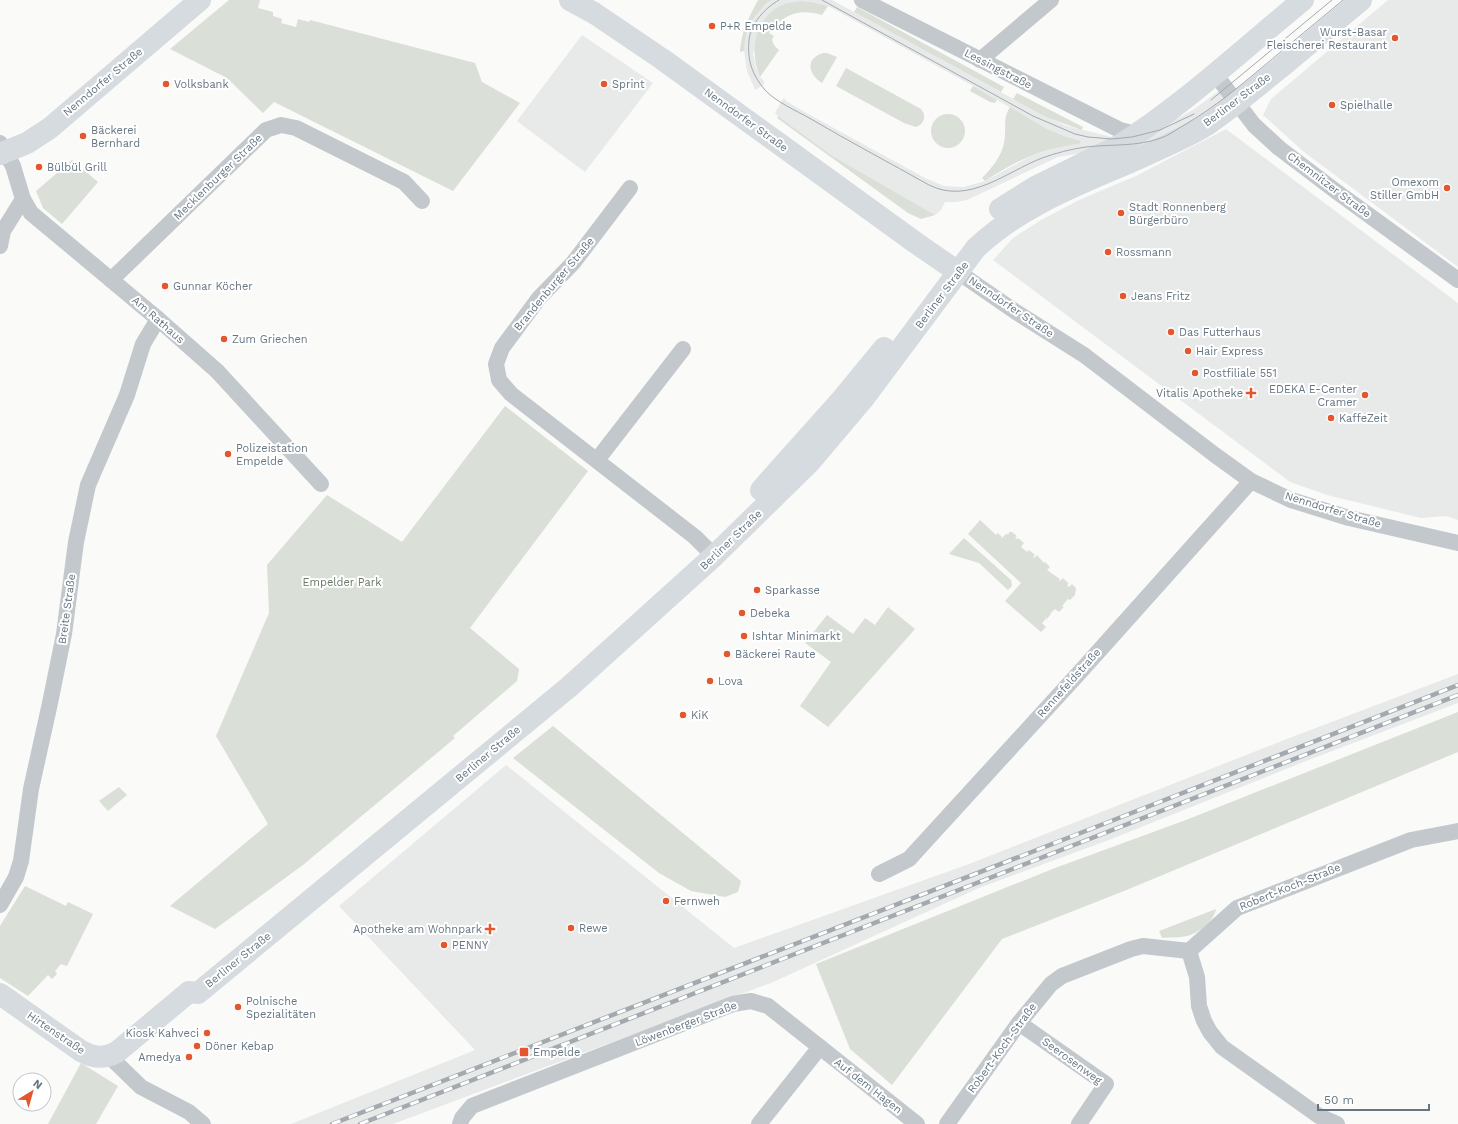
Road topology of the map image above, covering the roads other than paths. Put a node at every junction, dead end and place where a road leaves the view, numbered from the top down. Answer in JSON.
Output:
{"nodes":[{"id":1,"x":200,"y":0,"type":"edge"},
{"id":2,"x":862,"y":0,"type":"edge"},
{"id":3,"x":1051,"y":0,"type":"edge"},
{"id":4,"x":1303,"y":0,"type":"edge"},
{"id":5,"x":1361,"y":0,"type":"edge"},
{"id":6,"x":581,"y":3,"type":"edge"},
{"id":7,"x":980,"y":60,"type":"junction"},
{"id":8,"x":1215,"y":74,"type":"junction"},
{"id":9,"x":1237,"y":104,"type":"junction"},
{"id":10,"x":1136,"y":134,"type":"junction"},
{"id":11,"x":2,"y":150,"type":"edge"},
{"id":12,"x":630,"y":188,"type":"dead end"},
{"id":13,"x":23,"y":199,"type":"junction"},
{"id":14,"x":422,"y":201,"type":"dead end"},
{"id":15,"x":0,"y":246,"type":"edge"},
{"id":16,"x":953,"y":268,"type":"junction"},
{"id":17,"x":111,"y":280,"type":"junction"},
{"id":18,"x":1458,"y":280,"type":"edge"},
{"id":19,"x":158,"y":319,"type":"junction"},
{"id":20,"x":683,"y":349,"type":"dead end"},
{"id":21,"x":597,"y":460,"type":"junction"},
{"id":22,"x":1251,"y":481,"type":"junction"},
{"id":23,"x":321,"y":484,"type":"dead end"},
{"id":24,"x":1458,"y":543,"type":"edge"},
{"id":25,"x":709,"y":551,"type":"junction"},
{"id":26,"x":1458,"y":831,"type":"edge"},
{"id":27,"x":879,"y":874,"type":"dead end"},
{"id":28,"x":0,"y":905,"type":"edge"},
{"id":29,"x":1189,"y":951,"type":"junction"},
{"id":30,"x":0,"y":994,"type":"edge"},
{"id":31,"x":1019,"y":1023,"type":"junction"},
{"id":32,"x":820,"y":1047,"type":"junction"},
{"id":33,"x":109,"y":1056,"type":"junction"},
{"id":34,"x":203,"y":1124,"type":"edge"},
{"id":35,"x":460,"y":1124,"type":"edge"},
{"id":36,"x":759,"y":1124,"type":"edge"},
{"id":37,"x":917,"y":1124,"type":"edge"},
{"id":38,"x":947,"y":1124,"type":"edge"},
{"id":39,"x":1078,"y":1124,"type":"edge"},
{"id":40,"x":1335,"y":1124,"type":"edge"}],
"edges":[{"from":1,"to":11,"type":"street","name":"Nenndorfer Straße"},
{"from":2,"to":7,"type":"street","name":"Lessingstraße"},
{"from":3,"to":7,"type":"street"},
{"from":4,"to":8,"type":"street","name":"Berliner Straße"},
{"from":5,"to":9,"type":"street","name":"Berliner Straße"},
{"from":6,"to":16,"type":"street","name":"Nenndorfer Straße"},
{"from":7,"to":10,"type":"street","name":"Lessingstraße"},
{"from":8,"to":9,"type":"street","name":"Chemnitzer Straße"},
{"from":8,"to":10,"type":"street","name":"Berliner Straße"},
{"from":9,"to":16,"type":"street","name":"Berliner Straße"},
{"from":9,"to":18,"type":"street","name":"Chemnitzer Straße"},
{"from":10,"to":16,"type":"street","name":"Berliner Straße"},
{"from":11,"to":13,"type":"street","name":"Am Rathaus"},
{"from":12,"to":21,"type":"street","name":"Brandenburger Straße"},
{"from":13,"to":15,"type":"street"},
{"from":13,"to":17,"type":"street","name":"Am Rathaus"},
{"from":14,"to":17,"type":"street","name":"Mecklenburger Straße"},
{"from":16,"to":22,"type":"street","name":"Nenndorfer Straße"},
{"from":16,"to":25,"type":"street","name":"Berliner Straße"},
{"from":17,"to":19,"type":"street","name":"Am Rathaus"},
{"from":19,"to":23,"type":"street","name":"Am Rathaus"},
{"from":19,"to":28,"type":"street","name":"Breite Straße"},
{"from":20,"to":21,"type":"street"},
{"from":21,"to":25,"type":"street","name":"Brandenburger Straße"},
{"from":22,"to":24,"type":"street","name":"Nenndorfer Straße"},
{"from":22,"to":27,"type":"street","name":"Rennefeldstraße"},
{"from":25,"to":33,"type":"street","name":"Berliner Straße"},
{"from":26,"to":29,"type":"street","name":"Robert-Koch-Straße"},
{"from":29,"to":31,"type":"street","name":"Robert-Koch-Straße"},
{"from":29,"to":40,"type":"street"},
{"from":30,"to":33,"type":"street","name":"Hirtenstraße"},
{"from":31,"to":38,"type":"street","name":"Robert-Koch-Straße"},
{"from":31,"to":39,"type":"street","name":"Seerosenweg"},
{"from":32,"to":35,"type":"street","name":"Löwenberger Straße"},
{"from":32,"to":36,"type":"street"},
{"from":32,"to":37,"type":"street","name":"Auf dem Hagen"},
{"from":33,"to":34,"type":"street"}]}
